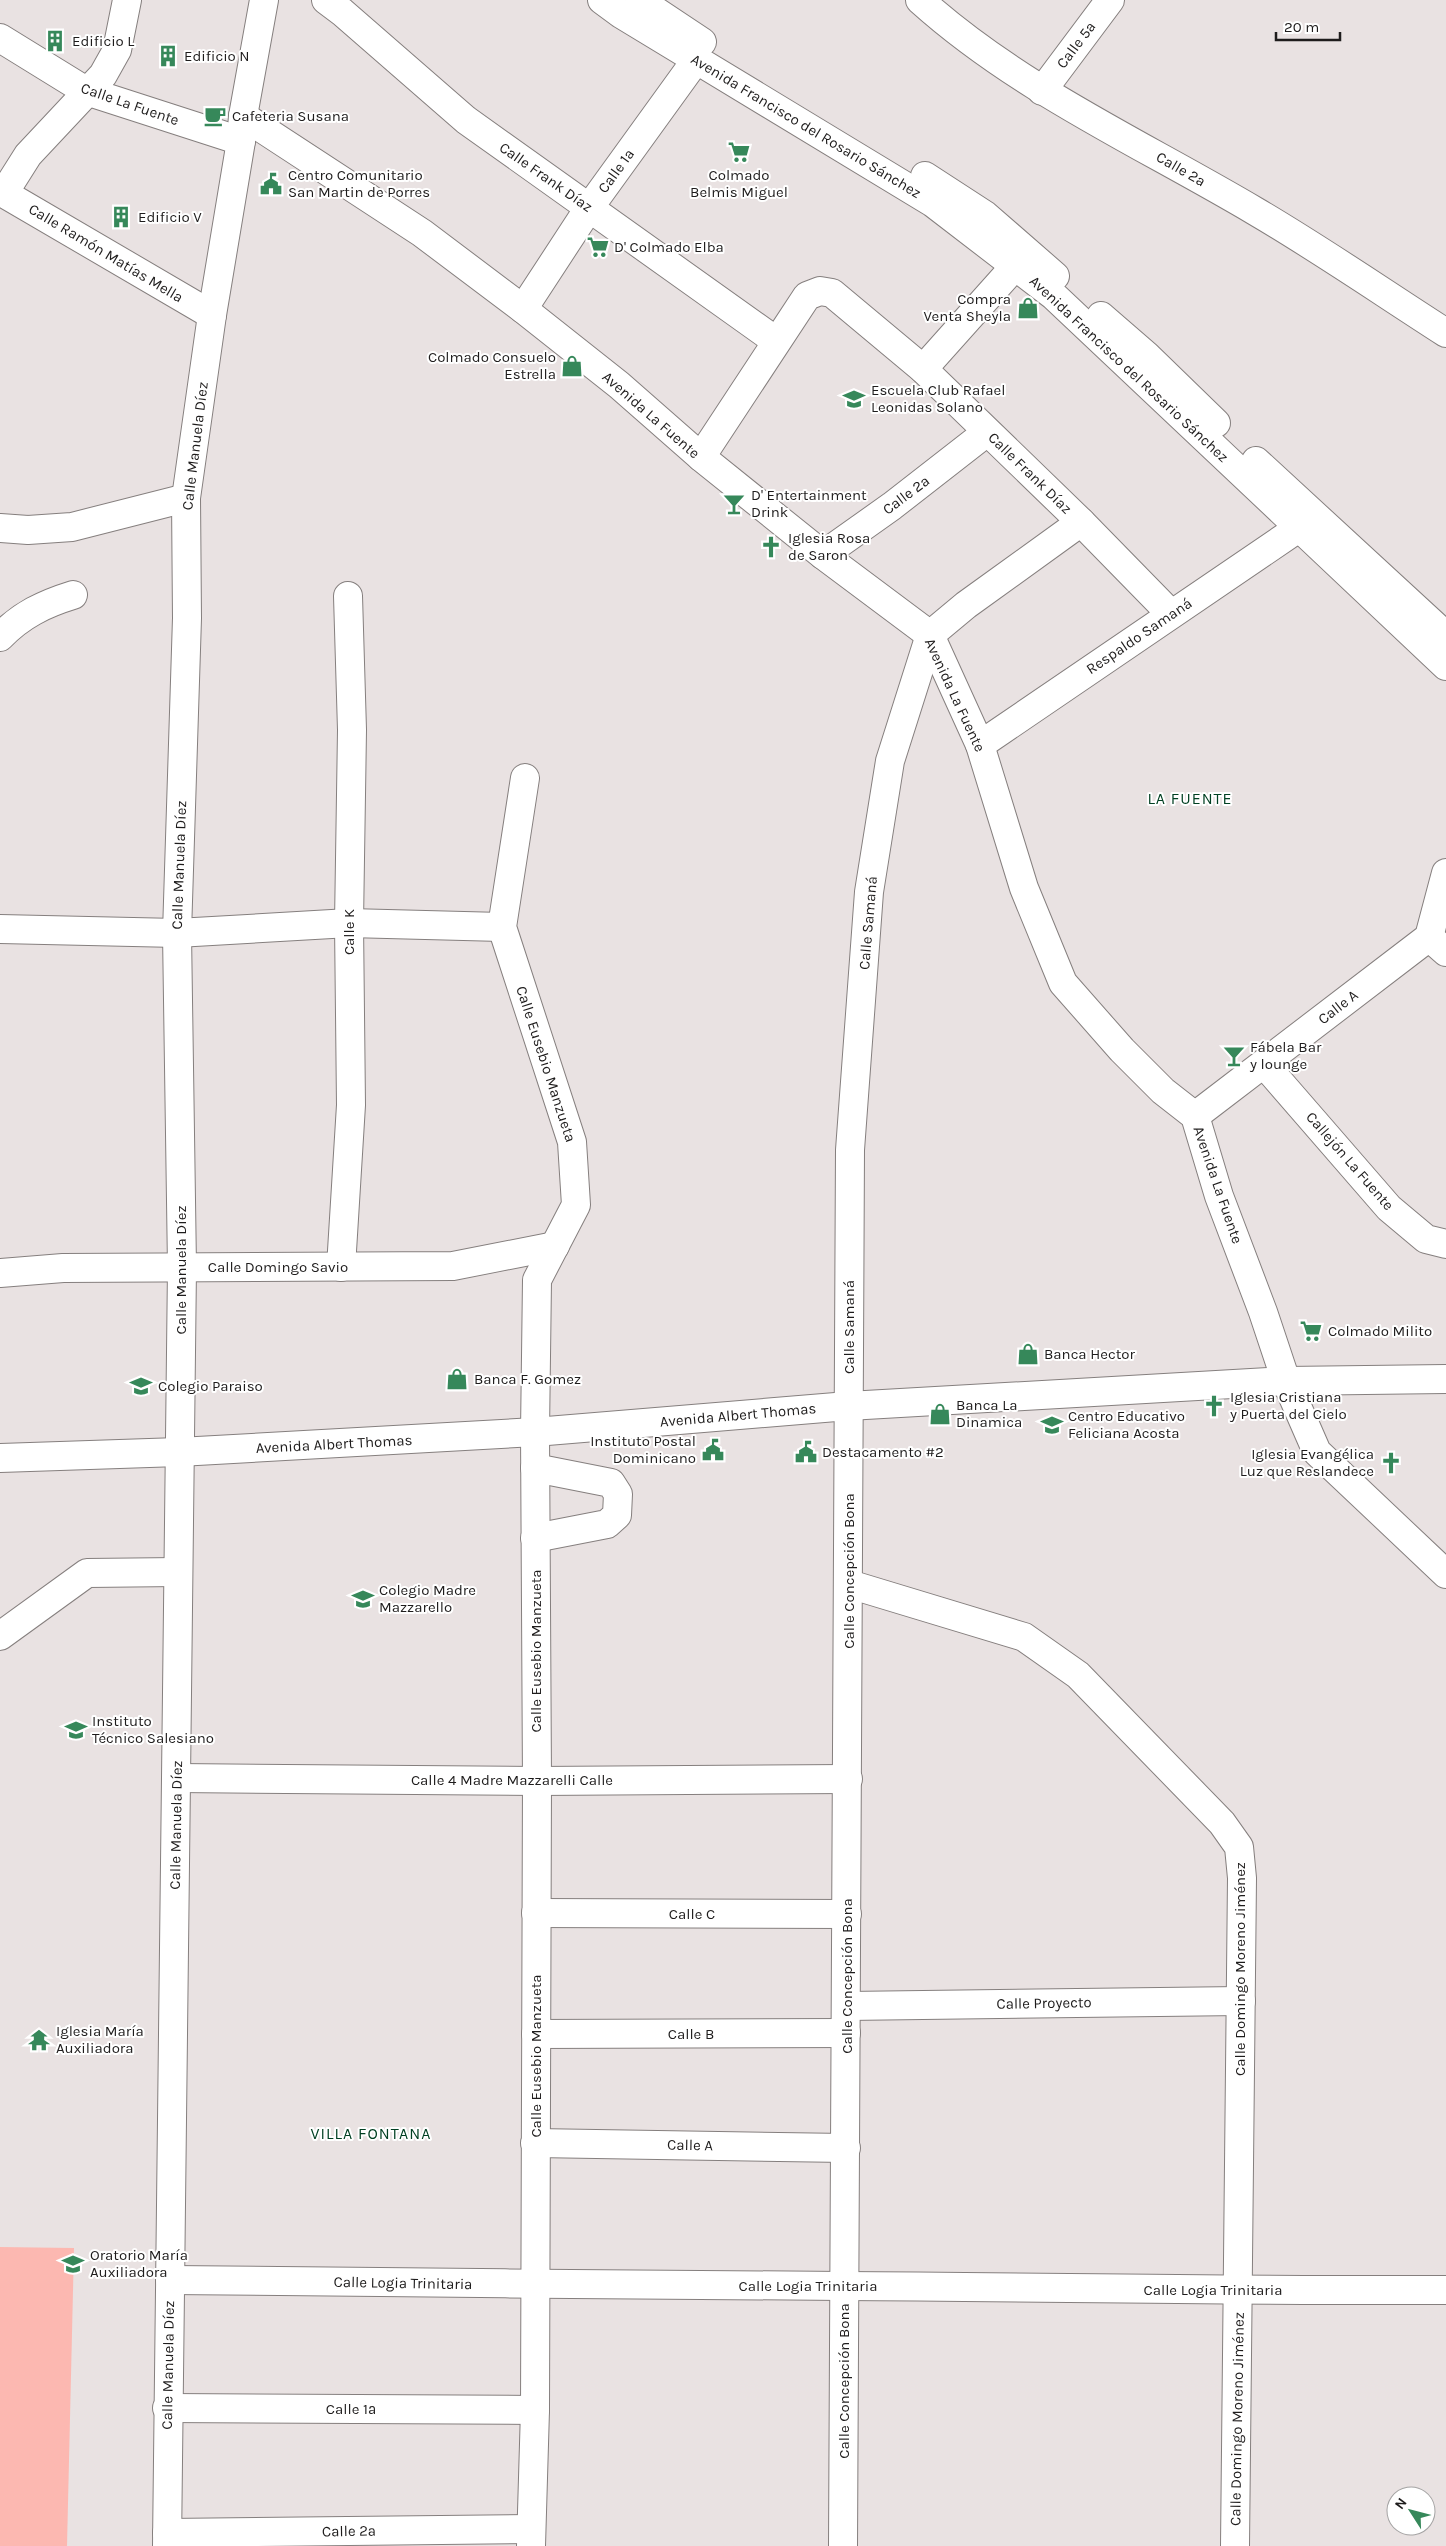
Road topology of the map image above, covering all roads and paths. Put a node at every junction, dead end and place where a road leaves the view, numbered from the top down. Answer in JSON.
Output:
{"nodes":[{"id":1,"x":127,"y":0,"type":"edge"},
{"id":2,"x":264,"y":0,"type":"edge"},
{"id":3,"x":326,"y":0,"type":"edge"},
{"id":4,"x":602,"y":0,"type":"edge"},
{"id":5,"x":639,"y":0,"type":"edge"},
{"id":6,"x":920,"y":0,"type":"edge"},
{"id":7,"x":1110,"y":0,"type":"edge"},
{"id":8,"x":0,"y":38,"type":"edge"},
{"id":9,"x":696,"y":60,"type":"junction"},
{"id":10,"x":1042,"y":90,"type":"junction"},
{"id":11,"x":86,"y":91,"type":"junction"},
{"id":12,"x":242,"y":128,"type":"junction"},
{"id":13,"x":2,"y":192,"type":"edge"},
{"id":14,"x":590,"y":208,"type":"junction"},
{"id":15,"x":1015,"y":266,"type":"junction"},
{"id":16,"x":523,"y":309,"type":"junction"},
{"id":17,"x":212,"y":315,"type":"junction"},
{"id":18,"x":1446,"y":333,"type":"edge"},
{"id":19,"x":776,"y":341,"type":"junction"},
{"id":20,"x":923,"y":369,"type":"junction"},
{"id":21,"x":987,"y":432,"type":"junction"},
{"id":22,"x":701,"y":457,"type":"junction"},
{"id":23,"x":186,"y":498,"type":"junction"},
{"id":24,"x":1081,"y":522,"type":"junction"},
{"id":25,"x":1300,"y":527,"type":"junction"},
{"id":26,"x":0,"y":528,"type":"edge"},
{"id":27,"x":823,"y":555,"type":"junction"},
{"id":28,"x":72,"y":595,"type":"dead end"},
{"id":29,"x":348,"y":596,"type":"dead end"},
{"id":30,"x":1171,"y":614,"type":"junction"},
{"id":31,"x":930,"y":635,"type":"junction"},
{"id":32,"x":1446,"y":636,"type":"edge"},
{"id":33,"x":0,"y":637,"type":"edge"},
{"id":34,"x":1446,"y":666,"type":"edge"},
{"id":35,"x":980,"y":745,"type":"junction"},
{"id":36,"x":524,"y":778,"type":"dead end"},
{"id":37,"x":1446,"y":873,"type":"edge"},
{"id":38,"x":349,"y":923,"type":"junction"},
{"id":39,"x":502,"y":927,"type":"junction"},
{"id":40,"x":0,"y":929,"type":"edge"},
{"id":41,"x":177,"y":933,"type":"junction"},
{"id":42,"x":1437,"y":944,"type":"edge"},
{"id":43,"x":1264,"y":1064,"type":"junction"},
{"id":44,"x":1195,"y":1116,"type":"junction"},
{"id":45,"x":1446,"y":1244,"type":"edge"},
{"id":46,"x":555,"y":1246,"type":"junction"},
{"id":47,"x":182,"y":1266,"type":"junction"},
{"id":48,"x":341,"y":1267,"type":"junction"},
{"id":49,"x":0,"y":1272,"type":"edge"},
{"id":50,"x":1446,"y":1379,"type":"edge"},
{"id":51,"x":1286,"y":1380,"type":"junction"},
{"id":52,"x":848,"y":1406,"type":"junction"},
{"id":53,"x":535,"y":1432,"type":"junction"},
{"id":54,"x":179,"y":1452,"type":"junction"},
{"id":55,"x":0,"y":1458,"type":"edge"},
{"id":56,"x":535,"y":1468,"type":"junction"},
{"id":57,"x":536,"y":1538,"type":"junction"},
{"id":58,"x":178,"y":1572,"type":"junction"},
{"id":59,"x":1446,"y":1574,"type":"edge"},
{"id":60,"x":849,"y":1584,"type":"junction"},
{"id":61,"x":0,"y":1636,"type":"edge"},
{"id":62,"x":177,"y":1778,"type":"junction"},
{"id":63,"x":848,"y":1779,"type":"junction"},
{"id":64,"x":537,"y":1781,"type":"junction"},
{"id":65,"x":536,"y":1913,"type":"junction"},
{"id":66,"x":847,"y":1914,"type":"junction"},
{"id":67,"x":1241,"y":2001,"type":"junction"},
{"id":68,"x":846,"y":2006,"type":"junction"},
{"id":69,"x":846,"y":2033,"type":"junction"},
{"id":70,"x":536,"y":2034,"type":"junction"},
{"id":71,"x":535,"y":2143,"type":"junction"},
{"id":72,"x":846,"y":2148,"type":"junction"},
{"id":73,"x":170,"y":2280,"type":"junction"},
{"id":74,"x":534,"y":2285,"type":"junction"},
{"id":75,"x":844,"y":2286,"type":"junction"},
{"id":76,"x":1446,"y":2290,"type":"edge"},
{"id":77,"x":1238,"y":2291,"type":"junction"},
{"id":78,"x":167,"y":2408,"type":"junction"},
{"id":79,"x":534,"y":2410,"type":"junction"},
{"id":80,"x":530,"y":2537,"type":"edge"},
{"id":81,"x":167,"y":2539,"type":"edge"},
{"id":82,"x":843,"y":2546,"type":"edge"},
{"id":83,"x":1236,"y":2546,"type":"edge"}],
"edges":[{"from":1,"to":11,"type":"street"},
{"from":2,"to":12,"type":"street","name":"Calle Manuela Díez"},
{"from":3,"to":14,"type":"street","name":"Calle Frank Díaz"},
{"from":4,"to":9,"type":"street","name":"Avenida Francisco del Rosario Sánchez"},
{"from":5,"to":32,"type":"street","name":"Avenida Francisco del Rosario Sánchez"},
{"from":6,"to":10,"type":"street","name":"Calle 2a"},
{"from":7,"to":10,"type":"street","name":"Calle 5a"},
{"from":8,"to":11,"type":"street","name":"Calle La Fuente"},
{"from":9,"to":14,"type":"street","name":"Calle 1a"},
{"from":9,"to":15,"type":"street","name":"Avenida Francisco del Rosario Sánchez"},
{"from":10,"to":18,"type":"street","name":"Calle 2a"},
{"from":11,"to":12,"type":"street","name":"Calle La Fuente"},
{"from":11,"to":13,"type":"street"},
{"from":12,"to":16,"type":"street","name":"Avenida La Fuente"},
{"from":12,"to":17,"type":"street","name":"Calle Manuela Díez"},
{"from":13,"to":17,"type":"street","name":"Calle Ramón Matías Mella"},
{"from":14,"to":16,"type":"street","name":"Calle 1a"},
{"from":14,"to":19,"type":"street","name":"Calle Frank Díaz"},
{"from":15,"to":20,"type":"street"},
{"from":15,"to":25,"type":"street","name":"Avenida Francisco del Rosario Sánchez"},
{"from":16,"to":22,"type":"street","name":"Avenida La Fuente"},
{"from":17,"to":23,"type":"street","name":"Calle Manuela Díez"},
{"from":19,"to":20,"type":"street","name":"Calle Frank Díaz"},
{"from":19,"to":22,"type":"street","name":"Calle Frank Díaz"},
{"from":20,"to":21,"type":"street","name":"Calle Frank Díaz"},
{"from":21,"to":24,"type":"street","name":"Calle Frank Díaz"},
{"from":21,"to":27,"type":"street","name":"Calle 2a"},
{"from":22,"to":27,"type":"street","name":"Avenida La Fuente"},
{"from":23,"to":26,"type":"street"},
{"from":23,"to":41,"type":"street","name":"Calle Manuela Díez"},
{"from":24,"to":30,"type":"street","name":"Calle Frank Díaz"},
{"from":24,"to":31,"type":"street"},
{"from":25,"to":30,"type":"street","name":"Respaldo Samaná"},
{"from":25,"to":34,"type":"street","name":"Avenida Francisco del Rosario Sánchez"},
{"from":27,"to":31,"type":"street","name":"Avenida La Fuente"},
{"from":28,"to":33,"type":"street"},
{"from":29,"to":38,"type":"street","name":"Calle K"},
{"from":30,"to":35,"type":"street","name":"Respaldo Samaná"},
{"from":31,"to":35,"type":"street","name":"Avenida La Fuente"},
{"from":31,"to":52,"type":"street","name":"Calle Samaná"},
{"from":35,"to":44,"type":"street","name":"Avenida La Fuente"},
{"from":36,"to":39,"type":"street","name":"Calle Eusebio Manzueta"},
{"from":37,"to":42,"type":"street","name":"Calle A"},
{"from":38,"to":39,"type":"street"},
{"from":38,"to":41,"type":"street"},
{"from":38,"to":48,"type":"street","name":"Calle K"},
{"from":39,"to":46,"type":"street","name":"Calle Eusebio Manzueta"},
{"from":40,"to":41,"type":"street"},
{"from":41,"to":47,"type":"street","name":"Calle Manuela Díez"},
{"from":42,"to":43,"type":"street","name":"Calle A"},
{"from":43,"to":44,"type":"street","name":"Calle A"},
{"from":43,"to":45,"type":"street","name":"Callejón La Fuente"},
{"from":44,"to":51,"type":"street","name":"Avenida La Fuente"},
{"from":46,"to":48,"type":"street","name":"Calle Domingo Savio"},
{"from":46,"to":53,"type":"street","name":"Calle Eusebio Manzueta"},
{"from":47,"to":48,"type":"street","name":"Calle Domingo Savio"},
{"from":47,"to":49,"type":"street","name":"Calle Domingo Savio"},
{"from":47,"to":54,"type":"street","name":"Calle Manuela Díez"},
{"from":50,"to":51,"type":"street","name":"Avenida Albert Thomas"},
{"from":51,"to":52,"type":"street","name":"Avenida Albert Thomas"},
{"from":51,"to":59,"type":"street","name":"Avenida La Fuente"},
{"from":52,"to":53,"type":"street","name":"Avenida Albert Thomas"},
{"from":52,"to":60,"type":"street","name":"Calle Concepción Bona"},
{"from":53,"to":54,"type":"street","name":"Avenida Albert Thomas"},
{"from":53,"to":56,"type":"street","name":"Calle Eusebio Manzueta"},
{"from":54,"to":55,"type":"street","name":"Avenida Albert Thomas"},
{"from":54,"to":58,"type":"street","name":"Calle Manuela Díez"},
{"from":56,"to":57,"type":"street","name":"Calle Eusebio Manzueta"},
{"from":56,"to":57,"type":"street"},
{"from":57,"to":64,"type":"street","name":"Calle Eusebio Manzueta"},
{"from":58,"to":61,"type":"street"},
{"from":58,"to":62,"type":"street","name":"Calle Manuela Díez"},
{"from":60,"to":63,"type":"street","name":"Calle Concepción Bona"},
{"from":60,"to":67,"type":"street","name":"Calle Domingo Moreno Jiménez"},
{"from":62,"to":64,"type":"street","name":"Calle 4 Madre Mazzarelli Calle"},
{"from":62,"to":73,"type":"street","name":"Calle Manuela Díez"},
{"from":63,"to":64,"type":"street","name":"Calle 4 Madre Mazzarelli Calle"},
{"from":63,"to":66,"type":"street","name":"Calle Concepción Bona"},
{"from":64,"to":65,"type":"street","name":"Calle Eusebio Manzueta"},
{"from":65,"to":66,"type":"street","name":"Calle C"},
{"from":65,"to":70,"type":"street","name":"Calle Eusebio Manzueta"},
{"from":66,"to":68,"type":"street","name":"Calle Concepción Bona"},
{"from":67,"to":68,"type":"street","name":"Calle Proyecto"},
{"from":67,"to":77,"type":"street","name":"Calle Domingo Moreno Jiménez"},
{"from":68,"to":69,"type":"street","name":"Calle Concepción Bona"},
{"from":69,"to":70,"type":"street","name":"Calle B"},
{"from":69,"to":72,"type":"street","name":"Calle Concepción Bona"},
{"from":70,"to":71,"type":"street","name":"Calle Eusebio Manzueta"},
{"from":71,"to":72,"type":"street","name":"Calle A"},
{"from":71,"to":74,"type":"street","name":"Calle Eusebio Manzueta"},
{"from":72,"to":75,"type":"street","name":"Calle Concepción Bona"},
{"from":73,"to":74,"type":"street","name":"Calle Logia Trinitaria"},
{"from":73,"to":78,"type":"street","name":"Calle Manuela Díez"},
{"from":74,"to":75,"type":"street","name":"Calle Logia Trinitaria"},
{"from":74,"to":79,"type":"street","name":"Calle Eusebio Manzueta"},
{"from":75,"to":77,"type":"street","name":"Calle Logia Trinitaria"},
{"from":75,"to":82,"type":"street","name":"Calle Concepción Bona"},
{"from":76,"to":77,"type":"street","name":"Calle Logia Trinitaria"},
{"from":77,"to":83,"type":"street","name":"Calle Domingo Moreno Jiménez"},
{"from":78,"to":79,"type":"street","name":"Calle 1ª"},
{"from":78,"to":81,"type":"street","name":"Calle Manuela Díez"},
{"from":79,"to":80,"type":"street","name":"Calle Eusebio Manzueta"},
{"from":80,"to":81,"type":"street","name":"Calle 2ª"}]}
